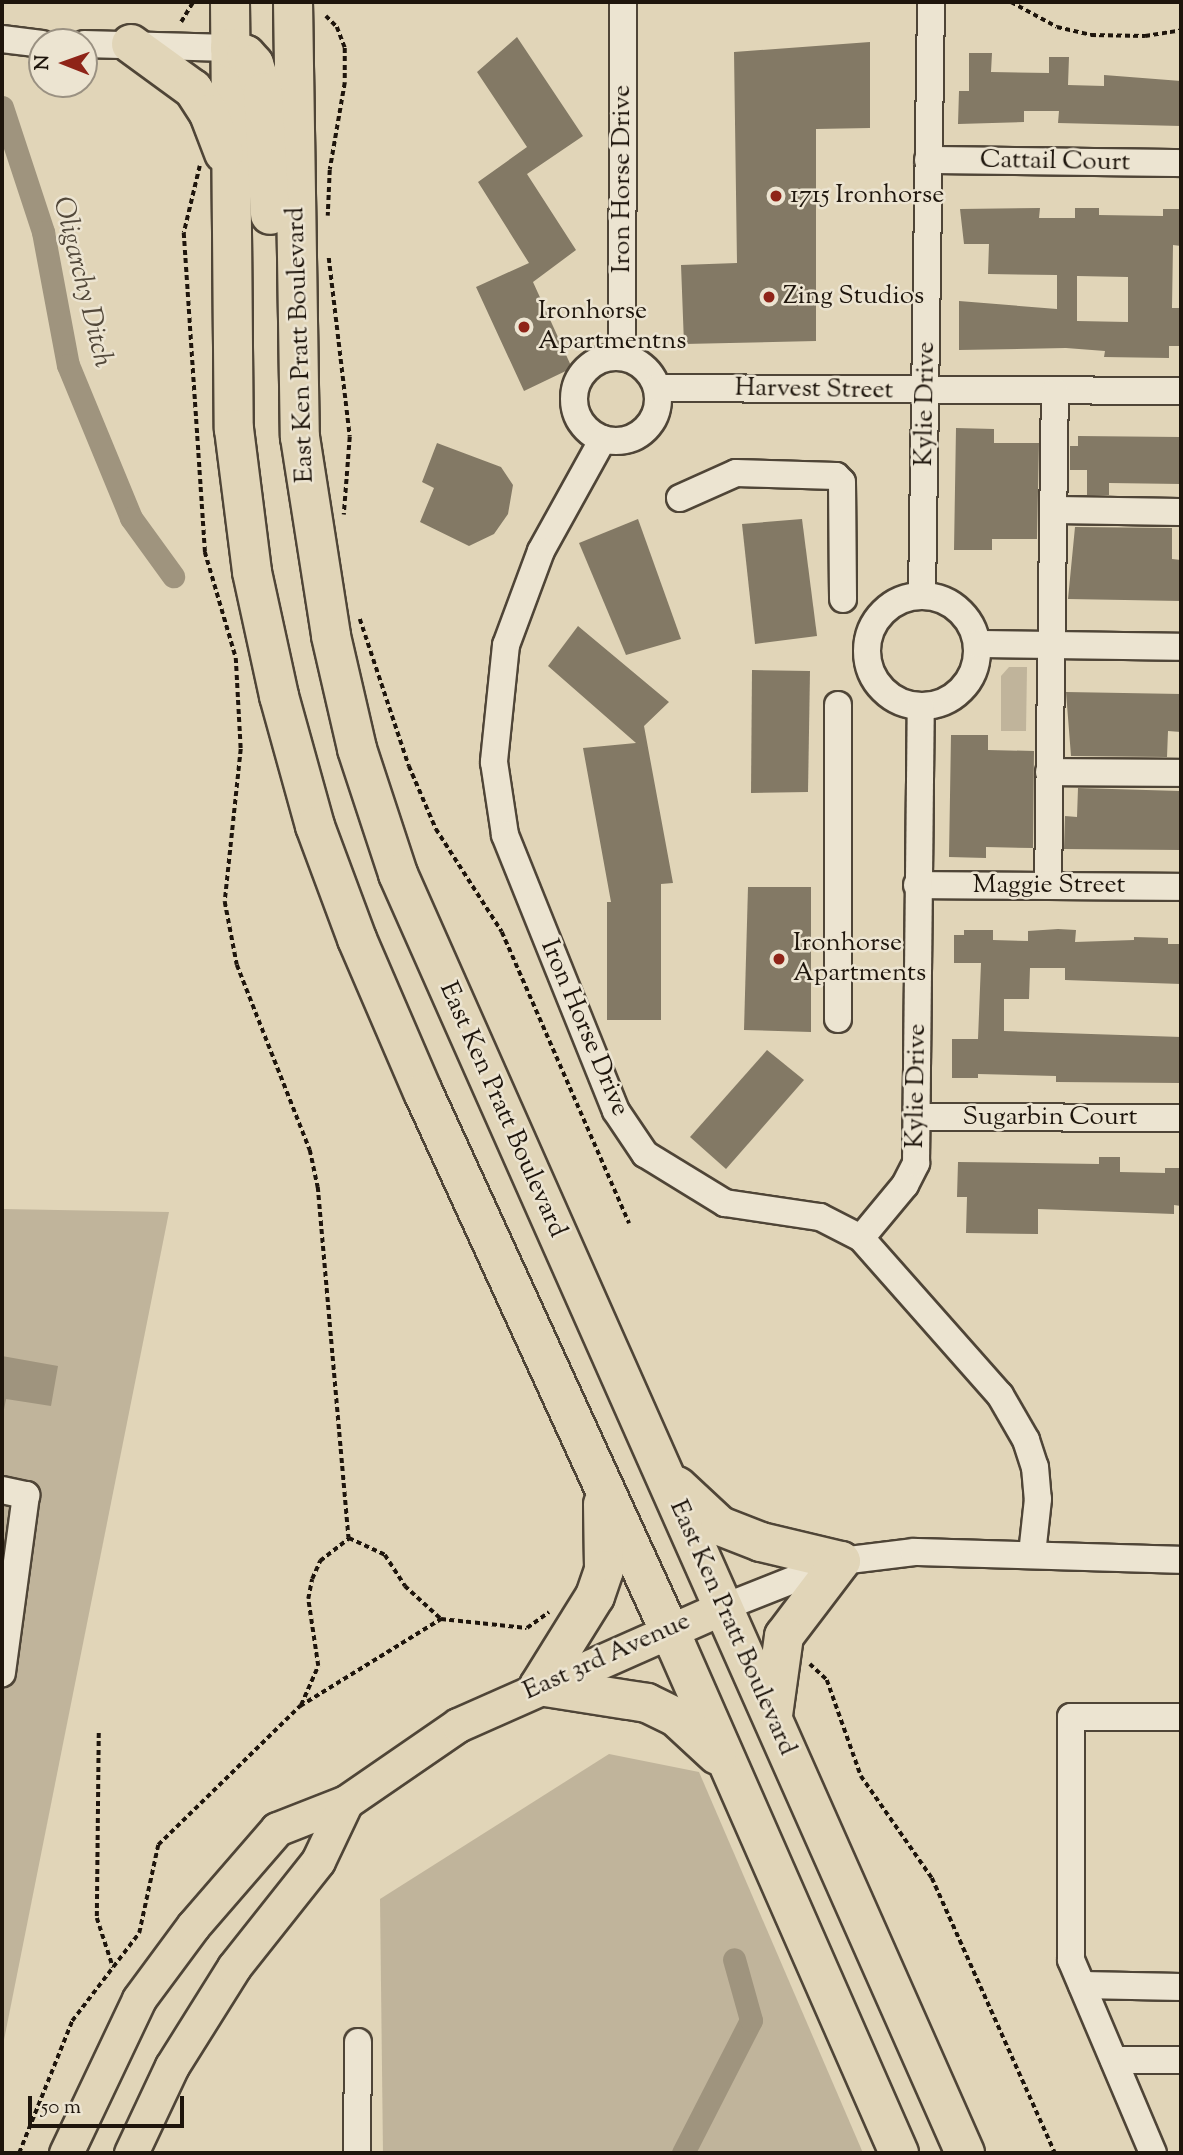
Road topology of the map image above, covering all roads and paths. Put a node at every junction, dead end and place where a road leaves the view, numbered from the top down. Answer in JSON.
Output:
{"nodes":[{"id":1,"x":193,"y":2,"type":"edge"},
{"id":2,"x":230,"y":2,"type":"edge"},
{"id":3,"x":623,"y":2,"type":"edge"},
{"id":4,"x":931,"y":2,"type":"edge"},
{"id":5,"x":1011,"y":2,"type":"edge"},
{"id":6,"x":310,"y":9,"type":"edge"},
{"id":7,"x":181,"y":22,"type":"dead end"},
{"id":8,"x":1181,"y":30,"type":"edge"},
{"id":9,"x":2,"y":38,"type":"edge"},
{"id":10,"x":28,"y":42,"type":"edge"},
{"id":11,"x":98,"y":44,"type":"edge"},
{"id":12,"x":131,"y":44,"type":"junction"},
{"id":13,"x":230,"y":48,"type":"junction"},
{"id":14,"x":928,"y":160,"type":"junction"},
{"id":15,"x":1181,"y":163,"type":"edge"},
{"id":16,"x":216,"y":165,"type":"junction"},
{"id":17,"x":328,"y":225,"type":"dead end"},
{"id":18,"x":328,"y":251,"type":"dead end"},
{"id":19,"x":295,"y":315,"type":"junction"},
{"id":20,"x":622,"y":357,"type":"junction"},
{"id":21,"x":657,"y":388,"type":"junction"},
{"id":22,"x":1055,"y":391,"type":"junction"},
{"id":23,"x":1181,"y":391,"type":"edge"},
{"id":24,"x":927,"y":392,"type":"junction"},
{"id":25,"x":603,"y":439,"type":"junction"},
{"id":26,"x":680,"y":498,"type":"dead end"},
{"id":27,"x":1055,"y":510,"type":"junction"},
{"id":28,"x":1181,"y":512,"type":"edge"},
{"id":29,"x":344,"y":521,"type":"dead end"},
{"id":30,"x":922,"y":596,"type":"junction"},
{"id":31,"x":843,"y":599,"type":"dead end"},
{"id":32,"x":360,"y":617,"type":"dead end"},
{"id":33,"x":977,"y":644,"type":"junction"},
{"id":34,"x":1050,"y":645,"type":"junction"},
{"id":35,"x":1181,"y":647,"type":"edge"},
{"id":36,"x":838,"y":705,"type":"dead end"},
{"id":37,"x":921,"y":706,"type":"junction"},
{"id":38,"x":1049,"y":772,"type":"junction"},
{"id":39,"x":1181,"y":773,"type":"edge"},
{"id":40,"x":916,"y":885,"type":"junction"},
{"id":41,"x":1048,"y":886,"type":"junction"},
{"id":42,"x":1181,"y":887,"type":"edge"},
{"id":43,"x":838,"y":1019,"type":"dead end"},
{"id":44,"x":919,"y":1117,"type":"junction"},
{"id":45,"x":1181,"y":1118,"type":"edge"},
{"id":46,"x":629,"y":1223,"type":"dead end"},
{"id":47,"x":861,"y":1238,"type":"junction"},
{"id":48,"x":659,"y":1462,"type":"junction"},
{"id":49,"x":603,"y":1489,"type":"junction"},
{"id":50,"x":2,"y":1490,"type":"edge"},
{"id":51,"x":349,"y":1538,"type":"junction"},
{"id":52,"x":1032,"y":1554,"type":"junction"},
{"id":53,"x":1181,"y":1560,"type":"edge"},
{"id":54,"x":841,"y":1561,"type":"junction"},
{"id":55,"x":722,"y":1608,"type":"junction"},
{"id":56,"x":441,"y":1619,"type":"dead end"},
{"id":57,"x":669,"y":1630,"type":"junction"},
{"id":58,"x":804,"y":1662,"type":"dead end"},
{"id":59,"x":2,"y":1674,"type":"edge"},
{"id":60,"x":538,"y":1686,"type":"junction"},
{"id":61,"x":300,"y":1706,"type":"dead end"},
{"id":62,"x":1181,"y":1717,"type":"edge"},
{"id":63,"x":773,"y":1721,"type":"junction"},
{"id":64,"x":99,"y":1733,"type":"dead end"},
{"id":65,"x":729,"y":1766,"type":"junction"},
{"id":66,"x":346,"y":1802,"type":"junction"},
{"id":67,"x":113,"y":1967,"type":"dead end"},
{"id":68,"x":1082,"y":1985,"type":"junction"},
{"id":69,"x":1181,"y":1987,"type":"edge"},
{"id":70,"x":358,"y":2042,"type":"dead end"},
{"id":71,"x":1114,"y":2060,"type":"junction"},
{"id":72,"x":1181,"y":2060,"type":"edge"},
{"id":73,"x":66,"y":2153,"type":"edge"},
{"id":74,"x":131,"y":2153,"type":"edge"},
{"id":75,"x":357,"y":2153,"type":"edge"},
{"id":76,"x":899,"y":2153,"type":"edge"},
{"id":77,"x":965,"y":2153,"type":"edge"},
{"id":78,"x":1055,"y":2153,"type":"edge"},
{"id":79,"x":1153,"y":2153,"type":"edge"}],
"edges":[{"from":1,"to":7,"type":"path"},
{"from":2,"to":13,"type":"highway"},
{"from":3,"to":20,"type":"street","name":"Iron Horse Drive"},
{"from":4,"to":14,"type":"street","name":"Kylie Drive"},
{"from":5,"to":8,"type":"path"},
{"from":6,"to":17,"type":"path"},
{"from":6,"to":19,"type":"highway","name":"East Ken Pratt Boulevard"},
{"from":9,"to":10,"type":"street"},
{"from":11,"to":12,"type":"street"},
{"from":12,"to":13,"type":"street"},
{"from":12,"to":16,"type":"highway"},
{"from":13,"to":16,"type":"highway"},
{"from":13,"to":19,"type":"highway"},
{"from":14,"to":15,"type":"street","name":"Cattail Court"},
{"from":14,"to":24,"type":"street","name":"Kylie Drive"},
{"from":16,"to":49,"type":"highway"},
{"from":16,"to":51,"type":"path"},
{"from":18,"to":29,"type":"path"},
{"from":19,"to":48,"type":"highway","name":"East Ken Pratt Boulevard"},
{"from":20,"to":21,"type":"street"},
{"from":20,"to":25,"type":"street"},
{"from":21,"to":24,"type":"street","name":"Harvest Street"},
{"from":21,"to":25,"type":"street"},
{"from":22,"to":23,"type":"street","name":"Harvest Street"},
{"from":22,"to":24,"type":"street","name":"Harvest Street"},
{"from":22,"to":27,"type":"street"},
{"from":24,"to":30,"type":"street","name":"Kylie Drive"},
{"from":25,"to":47,"type":"street","name":"Iron Horse Drive"},
{"from":26,"to":31,"type":"street"},
{"from":27,"to":28,"type":"street"},
{"from":27,"to":34,"type":"street"},
{"from":30,"to":33,"type":"street"},
{"from":30,"to":37,"type":"street"},
{"from":32,"to":46,"type":"path"},
{"from":33,"to":34,"type":"street"},
{"from":33,"to":37,"type":"street"},
{"from":34,"to":35,"type":"street"},
{"from":34,"to":38,"type":"street"},
{"from":36,"to":43,"type":"street"},
{"from":37,"to":40,"type":"street","name":"Kylie Drive"},
{"from":38,"to":39,"type":"street"},
{"from":38,"to":41,"type":"street"},
{"from":40,"to":41,"type":"street","name":"Maggie Street"},
{"from":40,"to":44,"type":"street","name":"Kylie Drive"},
{"from":41,"to":42,"type":"street","name":"Maggie Street"},
{"from":44,"to":45,"type":"street","name":"Sugarbin Court"},
{"from":44,"to":47,"type":"street","name":"Kylie Drive"},
{"from":47,"to":52,"type":"street","name":"Iron Horse Drive"},
{"from":48,"to":54,"type":"highway"},
{"from":48,"to":55,"type":"highway","name":"East Ken Pratt Boulevard"},
{"from":49,"to":57,"type":"highway"},
{"from":49,"to":60,"type":"highway"},
{"from":50,"to":59,"type":"street"},
{"from":51,"to":56,"type":"path"},
{"from":51,"to":61,"type":"path"},
{"from":52,"to":53,"type":"street","name":"East 3rd Avenue"},
{"from":52,"to":54,"type":"street","name":"East 3rd Avenue"},
{"from":54,"to":55,"type":"street","name":"East 3rd Avenue"},
{"from":54,"to":63,"type":"highway"},
{"from":55,"to":57,"type":"main road","name":"East 3rd Avenue"},
{"from":55,"to":63,"type":"highway","name":"East Ken Pratt Boulevard"},
{"from":57,"to":60,"type":"main road","name":"East 3rd Avenue"},
{"from":57,"to":65,"type":"highway"},
{"from":58,"to":78,"type":"path"},
{"from":60,"to":65,"type":"highway"},
{"from":60,"to":66,"type":"main road","name":"East 3rd Avenue"},
{"from":62,"to":68,"type":"street"},
{"from":63,"to":77,"type":"highway","name":"East Ken Pratt Boulevard"},
{"from":64,"to":67,"type":"path"},
{"from":65,"to":76,"type":"highway"},
{"from":66,"to":73,"type":"main road","name":"East 3rd Avenue"},
{"from":66,"to":74,"type":"main road"},
{"from":68,"to":69,"type":"street"},
{"from":68,"to":71,"type":"street"},
{"from":70,"to":75,"type":"street"},
{"from":71,"to":72,"type":"street"},
{"from":71,"to":79,"type":"street"}]}
